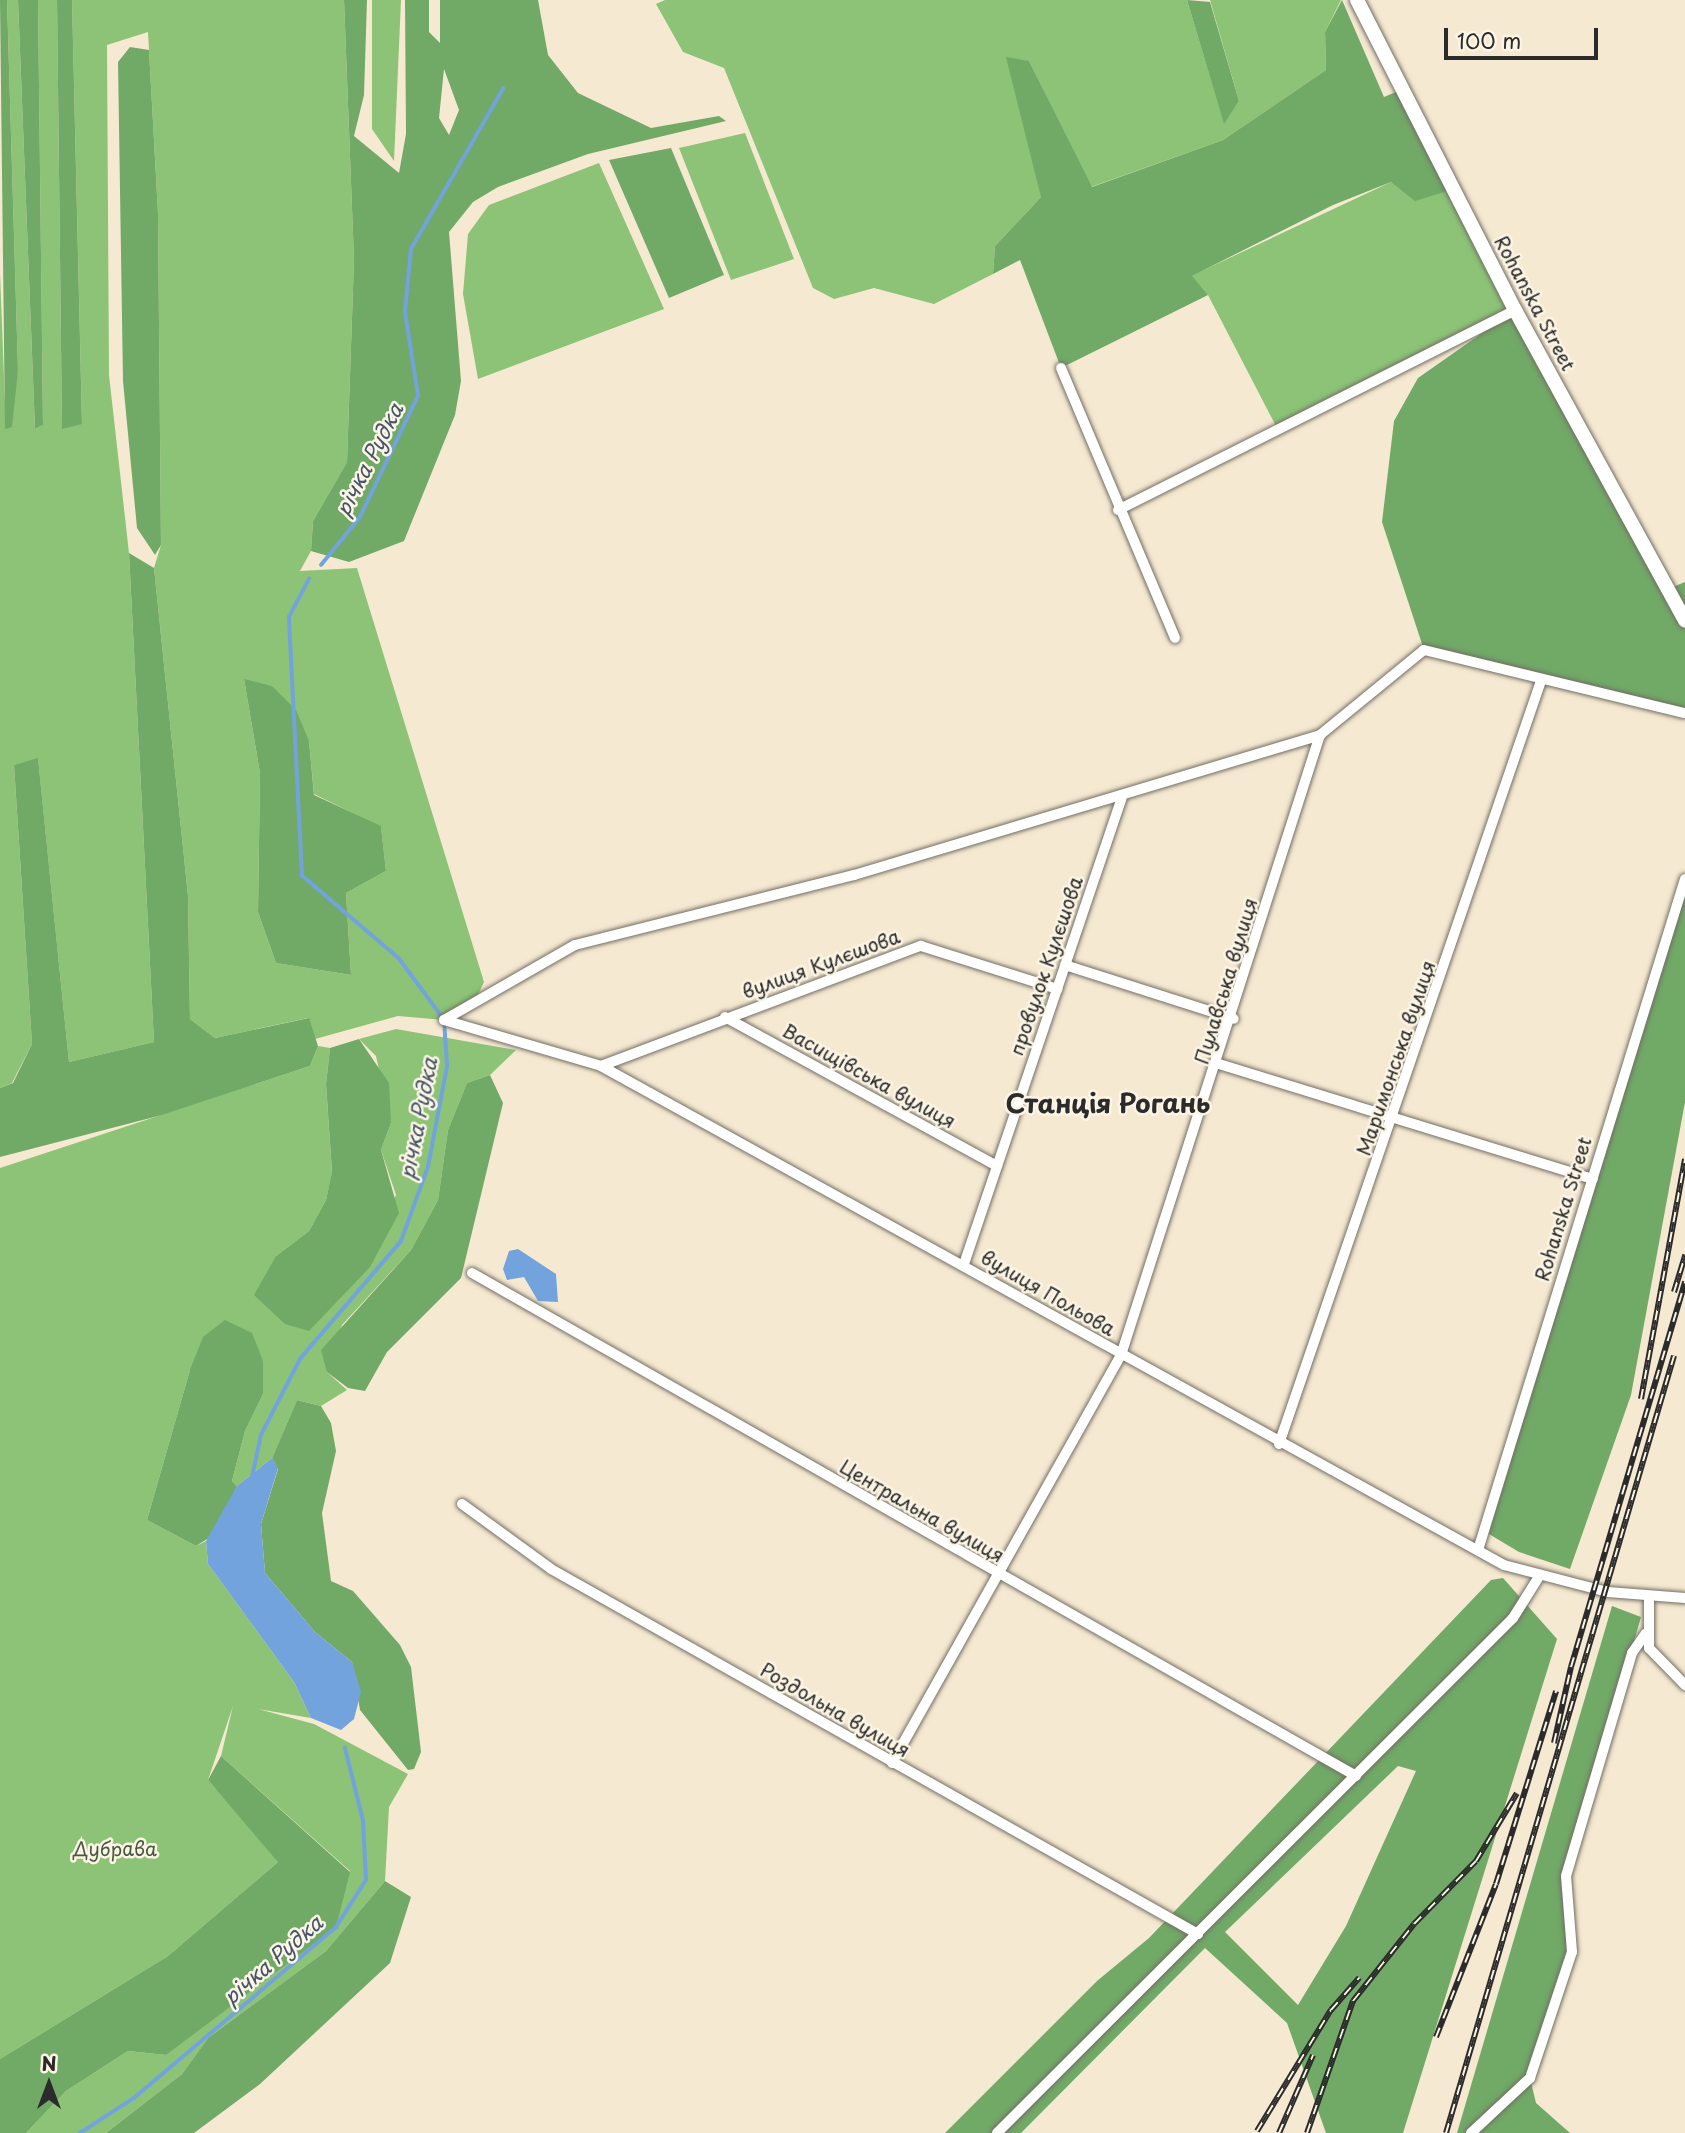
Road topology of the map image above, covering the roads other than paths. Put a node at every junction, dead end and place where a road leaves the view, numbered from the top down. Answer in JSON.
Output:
{"nodes":[{"id":1,"x":1357,"y":0,"type":"edge"},
{"id":2,"x":1515,"y":310,"type":"junction"},
{"id":3,"x":1061,"y":368,"type":"dead end"},
{"id":4,"x":1118,"y":510,"type":"junction"},
{"id":5,"x":1685,"y":621,"type":"edge"},
{"id":6,"x":1175,"y":638,"type":"dead end"},
{"id":7,"x":1541,"y":681,"type":"junction"},
{"id":8,"x":1685,"y":713,"type":"edge"},
{"id":9,"x":1320,"y":735,"type":"junction"},
{"id":10,"x":1122,"y":798,"type":"junction"},
{"id":11,"x":1685,"y":879,"type":"edge"},
{"id":12,"x":1065,"y":965,"type":"junction"},
{"id":13,"x":1057,"y":989,"type":"junction"},
{"id":14,"x":725,"y":1017,"type":"junction"},
{"id":15,"x":1234,"y":1019,"type":"junction"},
{"id":16,"x":1219,"y":1064,"type":"junction"},
{"id":17,"x":601,"y":1066,"type":"junction"},
{"id":18,"x":1396,"y":1115,"type":"junction"},
{"id":19,"x":997,"y":1166,"type":"junction"},
{"id":20,"x":1593,"y":1179,"type":"junction"},
{"id":21,"x":964,"y":1264,"type":"junction"},
{"id":22,"x":472,"y":1273,"type":"dead end"},
{"id":23,"x":1121,"y":1355,"type":"junction"},
{"id":24,"x":1279,"y":1444,"type":"junction"},
{"id":25,"x":462,"y":1504,"type":"dead end"},
{"id":26,"x":1478,"y":1550,"type":"junction"},
{"id":27,"x":995,"y":1572,"type":"junction"},
{"id":28,"x":1540,"y":1575,"type":"junction"},
{"id":29,"x":1685,"y":1598,"type":"edge"},
{"id":30,"x":1649,"y":1599,"type":"junction"},
{"id":31,"x":1646,"y":1633,"type":"junction"},
{"id":32,"x":1685,"y":1685,"type":"edge"},
{"id":33,"x":892,"y":1763,"type":"junction"},
{"id":34,"x":1356,"y":1776,"type":"junction"},
{"id":35,"x":1198,"y":1934,"type":"junction"},
{"id":36,"x":997,"y":2133,"type":"edge"},
{"id":37,"x":1471,"y":2133,"type":"edge"}],
"edges":[{"from":1,"to":2,"type":"main road","name":"Rohanska Street"},
{"from":2,"to":4,"type":"street"},
{"from":2,"to":5,"type":"main road","name":"Rohanska Street"},
{"from":3,"to":4,"type":"street"},
{"from":4,"to":6,"type":"street"},
{"from":7,"to":8,"type":"street"},
{"from":7,"to":9,"type":"street"},
{"from":7,"to":18,"type":"street","name":"Маримонська вулиця"},
{"from":9,"to":10,"type":"street"},
{"from":9,"to":15,"type":"street","name":"Пулавська вулиця"},
{"from":10,"to":12,"type":"street","name":"провулок Кулєшова"},
{"from":10,"to":17,"type":"street","name":"вулиця Польова"},
{"from":11,"to":20,"type":"street","name":"Rohanska Street"},
{"from":12,"to":13,"type":"street","name":"провулок Кулєшова"},
{"from":12,"to":15,"type":"street"},
{"from":13,"to":14,"type":"street","name":"вулиця Кулєшова"},
{"from":13,"to":19,"type":"street","name":"провулок Кулєшова"},
{"from":14,"to":17,"type":"street","name":"вулиця Кулєшова"},
{"from":14,"to":19,"type":"street","name":"Васищівська вулиця"},
{"from":15,"to":16,"type":"street","name":"Пулавська вулиця"},
{"from":16,"to":18,"type":"street"},
{"from":16,"to":23,"type":"street","name":"Пулавська вулиця"},
{"from":17,"to":21,"type":"street","name":"вулиця Польова"},
{"from":18,"to":20,"type":"street"},
{"from":18,"to":24,"type":"street","name":"Маримонська вулиця"},
{"from":19,"to":21,"type":"street","name":"провулок Кулєшова"},
{"from":20,"to":26,"type":"street","name":"Rohanska Street"},
{"from":21,"to":23,"type":"street","name":"вулиця Польова"},
{"from":22,"to":27,"type":"street","name":"Центральна вулиця"},
{"from":23,"to":24,"type":"street","name":"вулиця Польова"},
{"from":23,"to":27,"type":"street","name":"Пулавська вулиця"},
{"from":24,"to":26,"type":"street","name":"вулиця Польова"},
{"from":25,"to":33,"type":"street","name":"Роздольна вулиця"},
{"from":26,"to":28,"type":"street","name":"вулиця Польова"},
{"from":27,"to":33,"type":"street","name":"Пулавська вулиця"},
{"from":27,"to":34,"type":"street","name":"Центральна вулиця"},
{"from":28,"to":30,"type":"street","name":"вулиця Польова"},
{"from":28,"to":34,"type":"street"},
{"from":29,"to":30,"type":"street","name":"вулиця Польова"},
{"from":30,"to":31,"type":"street"},
{"from":31,"to":32,"type":"street"},
{"from":31,"to":37,"type":"street"},
{"from":33,"to":35,"type":"street","name":"Роздольна вулиця"},
{"from":34,"to":35,"type":"street"},
{"from":35,"to":36,"type":"street"}]}
